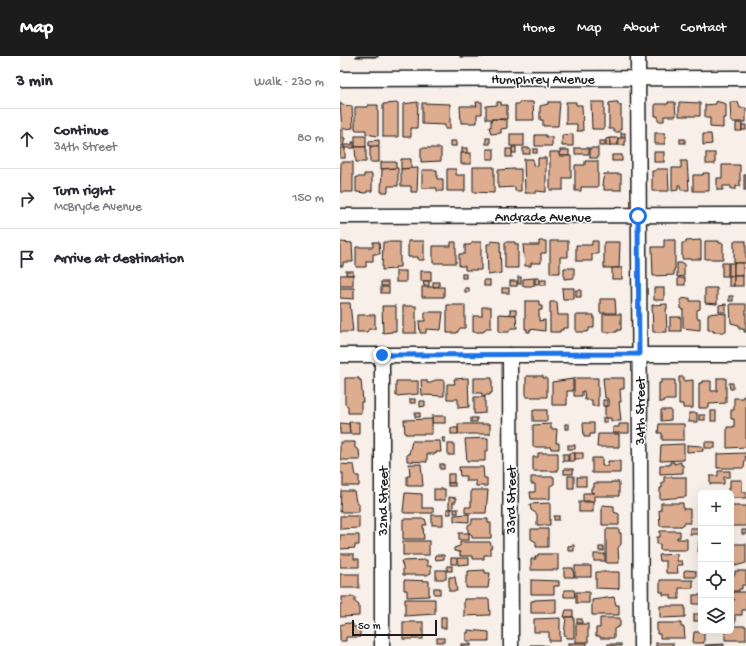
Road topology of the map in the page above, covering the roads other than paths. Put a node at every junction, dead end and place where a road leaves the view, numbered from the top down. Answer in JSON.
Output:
{"nodes":[{"id":1,"x":638,"y":56,"type":"edge"},
{"id":2,"x":638,"y":78,"type":"junction"},
{"id":3,"x":746,"y":78,"type":"edge"},
{"id":4,"x":340,"y":79,"type":"edge"},
{"id":5,"x":746,"y":215,"type":"edge"},
{"id":6,"x":340,"y":216,"type":"edge"},
{"id":7,"x":638,"y":216,"type":"junction"},
{"id":8,"x":639,"y":354,"type":"junction"},
{"id":9,"x":340,"y":355,"type":"edge"},
{"id":10,"x":382,"y":355,"type":"junction"},
{"id":11,"x":510,"y":355,"type":"junction"},
{"id":12,"x":746,"y":355,"type":"edge"},
{"id":13,"x":382,"y":646,"type":"edge"},
{"id":14,"x":511,"y":646,"type":"edge"},
{"id":15,"x":641,"y":646,"type":"edge"}],
"edges":[{"from":1,"to":2,"type":"street","name":"34th Street"},
{"from":2,"to":3,"type":"street","name":"Humphrey Avenue"},
{"from":2,"to":4,"type":"street","name":"Humphrey Avenue"},
{"from":2,"to":7,"type":"street","name":"34th Street"},
{"from":5,"to":7,"type":"street","name":"Andrade Avenue"},
{"from":6,"to":7,"type":"street","name":"Andrade Avenue"},
{"from":7,"to":8,"type":"street","name":"34th Street"},
{"from":8,"to":11,"type":"street"},
{"from":8,"to":12,"type":"street"},
{"from":8,"to":15,"type":"street","name":"34th Street"},
{"from":9,"to":10,"type":"street"},
{"from":10,"to":11,"type":"street"},
{"from":10,"to":13,"type":"street","name":"32nd Street"},
{"from":11,"to":14,"type":"street","name":"33rd Street"}]}
